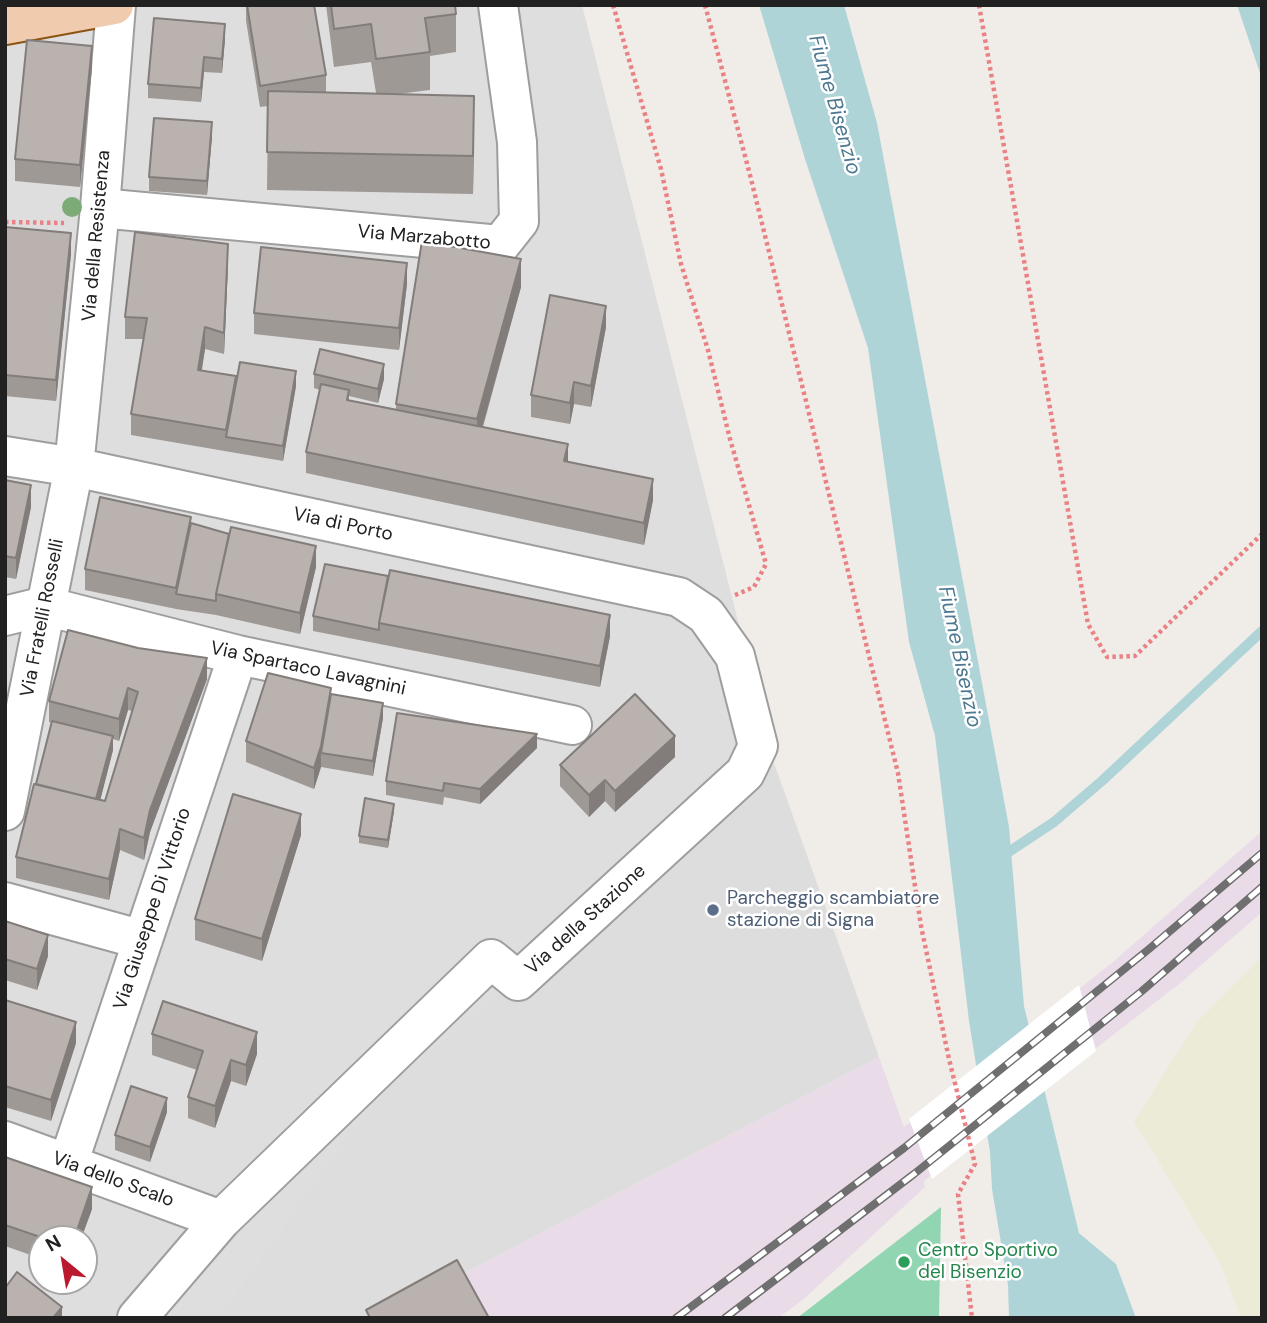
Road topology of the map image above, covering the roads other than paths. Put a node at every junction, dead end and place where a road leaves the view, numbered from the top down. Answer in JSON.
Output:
{"nodes":[{"id":1,"x":115,"y":5,"type":"edge"},
{"id":2,"x":498,"y":5,"type":"edge"},
{"id":3,"x":5,"y":25,"type":"edge"},
{"id":4,"x":100,"y":208,"type":"junction"},
{"id":5,"x":5,"y":456,"type":"edge"},
{"id":6,"x":74,"y":467,"type":"junction"},
{"id":7,"x":689,"y":604,"type":"joint"},
{"id":8,"x":45,"y":606,"type":"junction"},
{"id":9,"x":5,"y":615,"type":"edge"},
{"id":10,"x":238,"y":655,"type":"junction"},
{"id":11,"x":572,"y":724,"type":"dead end"},
{"id":12,"x":5,"y":811,"type":"edge"},
{"id":13,"x":5,"y":902,"type":"edge"},
{"id":14,"x":143,"y":940,"type":"junction"},
{"id":15,"x":5,"y":1141,"type":"edge"},
{"id":16,"x":68,"y":1164,"type":"junction"},
{"id":17,"x":221,"y":1220,"type":"junction"},
{"id":18,"x":137,"y":1318,"type":"edge"}],
"edges":[{"from":1,"to":3,"type":"main road"},
{"from":1,"to":4,"type":"street","name":"Via della Resistenza"},
{"from":2,"to":4,"type":"street","name":"Via Marzabotto"},
{"from":4,"to":6,"type":"street","name":"Via della Resistenza"},
{"from":5,"to":6,"type":"street","name":"Via di Porto"},
{"from":6,"to":7,"type":"street","name":"Via di Porto"},
{"from":6,"to":8,"type":"street","name":"Via Fratelli Rosselli"},
{"from":7,"to":17,"type":"street","name":"Via della Stazione"},
{"from":8,"to":9,"type":"street"},
{"from":8,"to":10,"type":"street","name":"Via Spartaco Lavagnini"},
{"from":8,"to":12,"type":"street","name":"Via Fratelli Rosselli"},
{"from":10,"to":11,"type":"street","name":"Via Spartaco Lavagnini"},
{"from":10,"to":14,"type":"street","name":"Via Giuseppe Di Vittorio"},
{"from":13,"to":14,"type":"street"},
{"from":14,"to":16,"type":"street","name":"Via Giuseppe Di Vittorio"},
{"from":15,"to":16,"type":"street","name":"Via dello Scalo"},
{"from":16,"to":17,"type":"street","name":"Via dello Scalo"},
{"from":17,"to":18,"type":"street","name":"Via della Stazione"}]}
